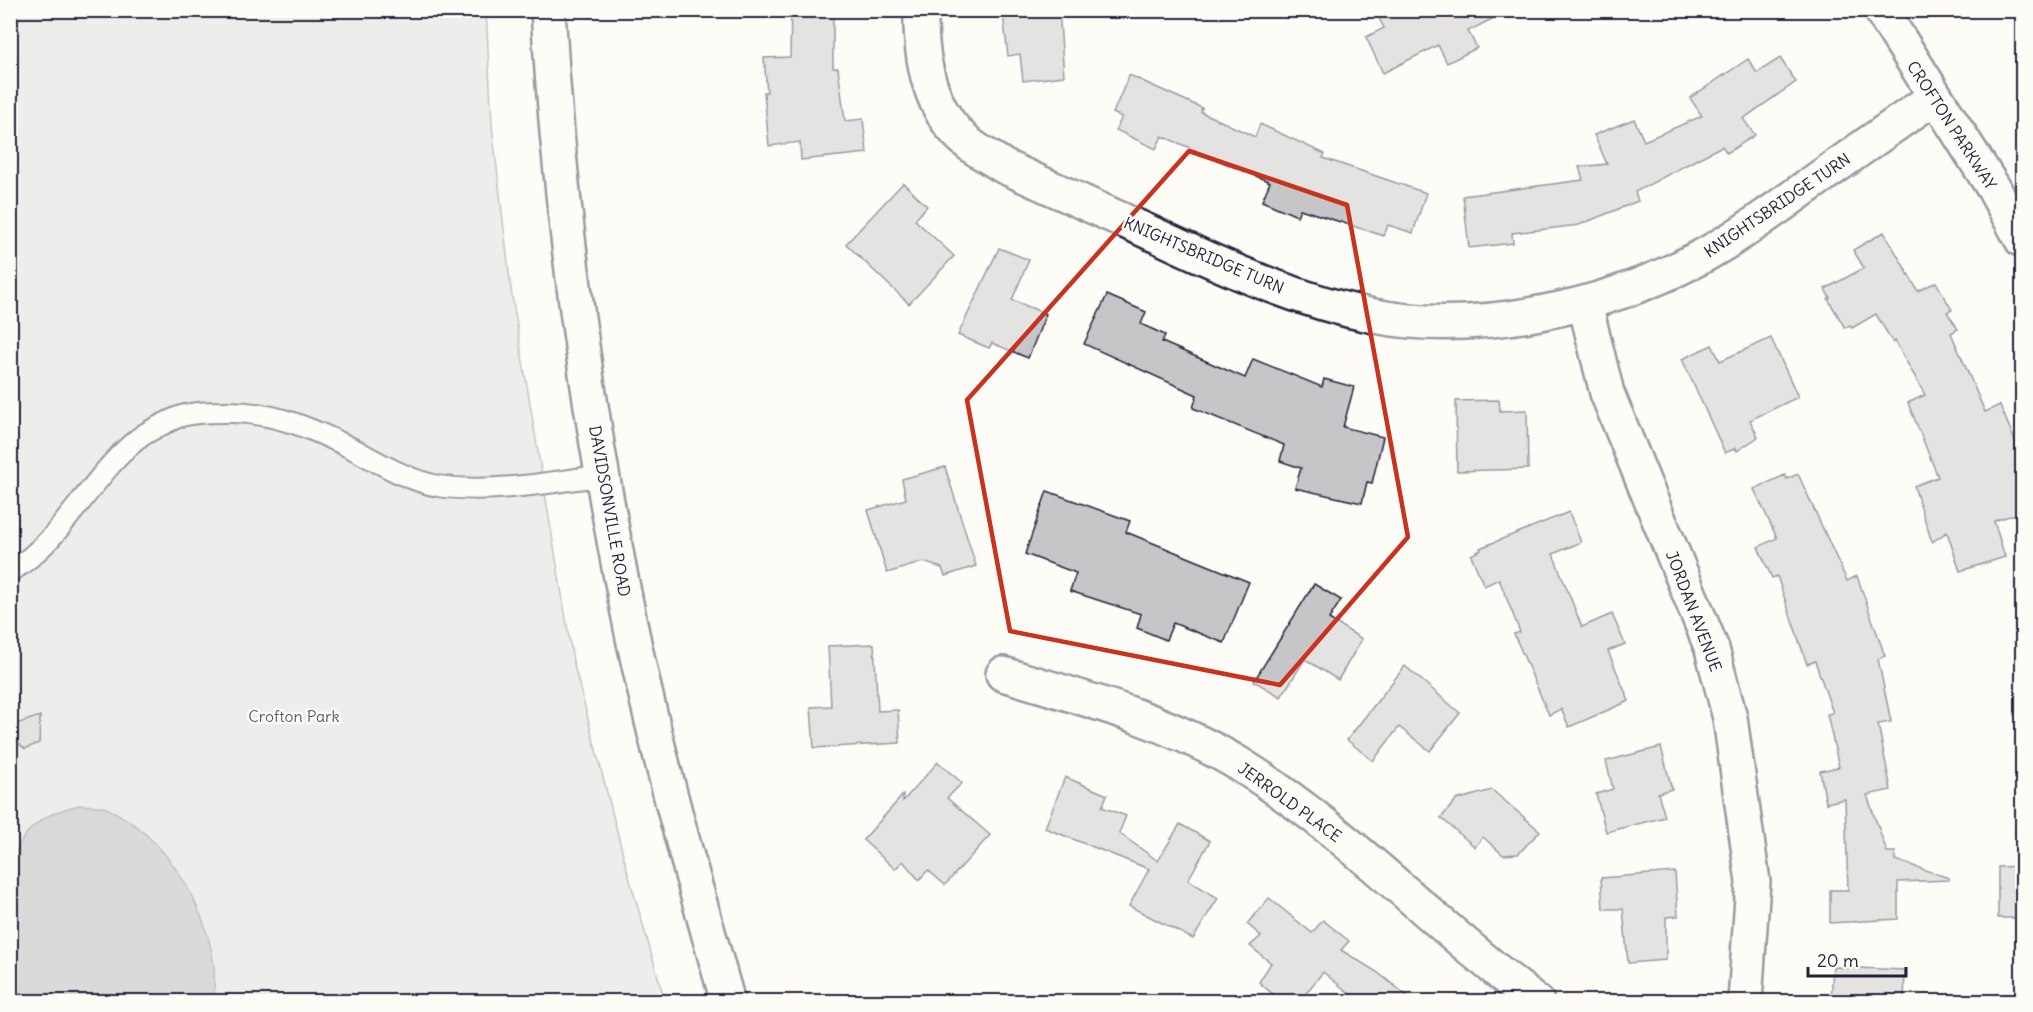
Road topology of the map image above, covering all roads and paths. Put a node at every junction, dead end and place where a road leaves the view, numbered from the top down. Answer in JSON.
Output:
{"nodes":[{"id":1,"x":548,"y":10,"type":"edge"},
{"id":2,"x":921,"y":10,"type":"edge"},
{"id":3,"x":1881,"y":10,"type":"edge"},
{"id":4,"x":1935,"y":97,"type":"junction"},
{"id":5,"x":2022,"y":240,"type":"edge"},
{"id":6,"x":1585,"y":304,"type":"junction"},
{"id":7,"x":601,"y":476,"type":"junction"},
{"id":8,"x":10,"y":572,"type":"edge"},
{"id":9,"x":1003,"y":674,"type":"dead end"},
{"id":10,"x":728,"y":1002,"type":"edge"},
{"id":11,"x":1537,"y":1002,"type":"edge"},
{"id":12,"x":1745,"y":1002,"type":"edge"}],
"edges":[{"from":1,"to":7,"type":"street","name":"DAVIDSONVILLE ROAD"},
{"from":2,"to":6,"type":"street","name":"KNIGHTSBRIDGE TURN"},
{"from":3,"to":4,"type":"street","name":"CROFTON PARKWAY"},
{"from":4,"to":5,"type":"street","name":"CROFTON PARKWAY"},
{"from":4,"to":6,"type":"street","name":"KNIGHTSBRIDGE TURN"},
{"from":6,"to":12,"type":"street","name":"JORDAN AVENUE"},
{"from":7,"to":8,"type":"lane"},
{"from":7,"to":10,"type":"street","name":"DAVIDSONVILLE ROAD"},
{"from":9,"to":11,"type":"street","name":"JERROLD PLACE"}]}
